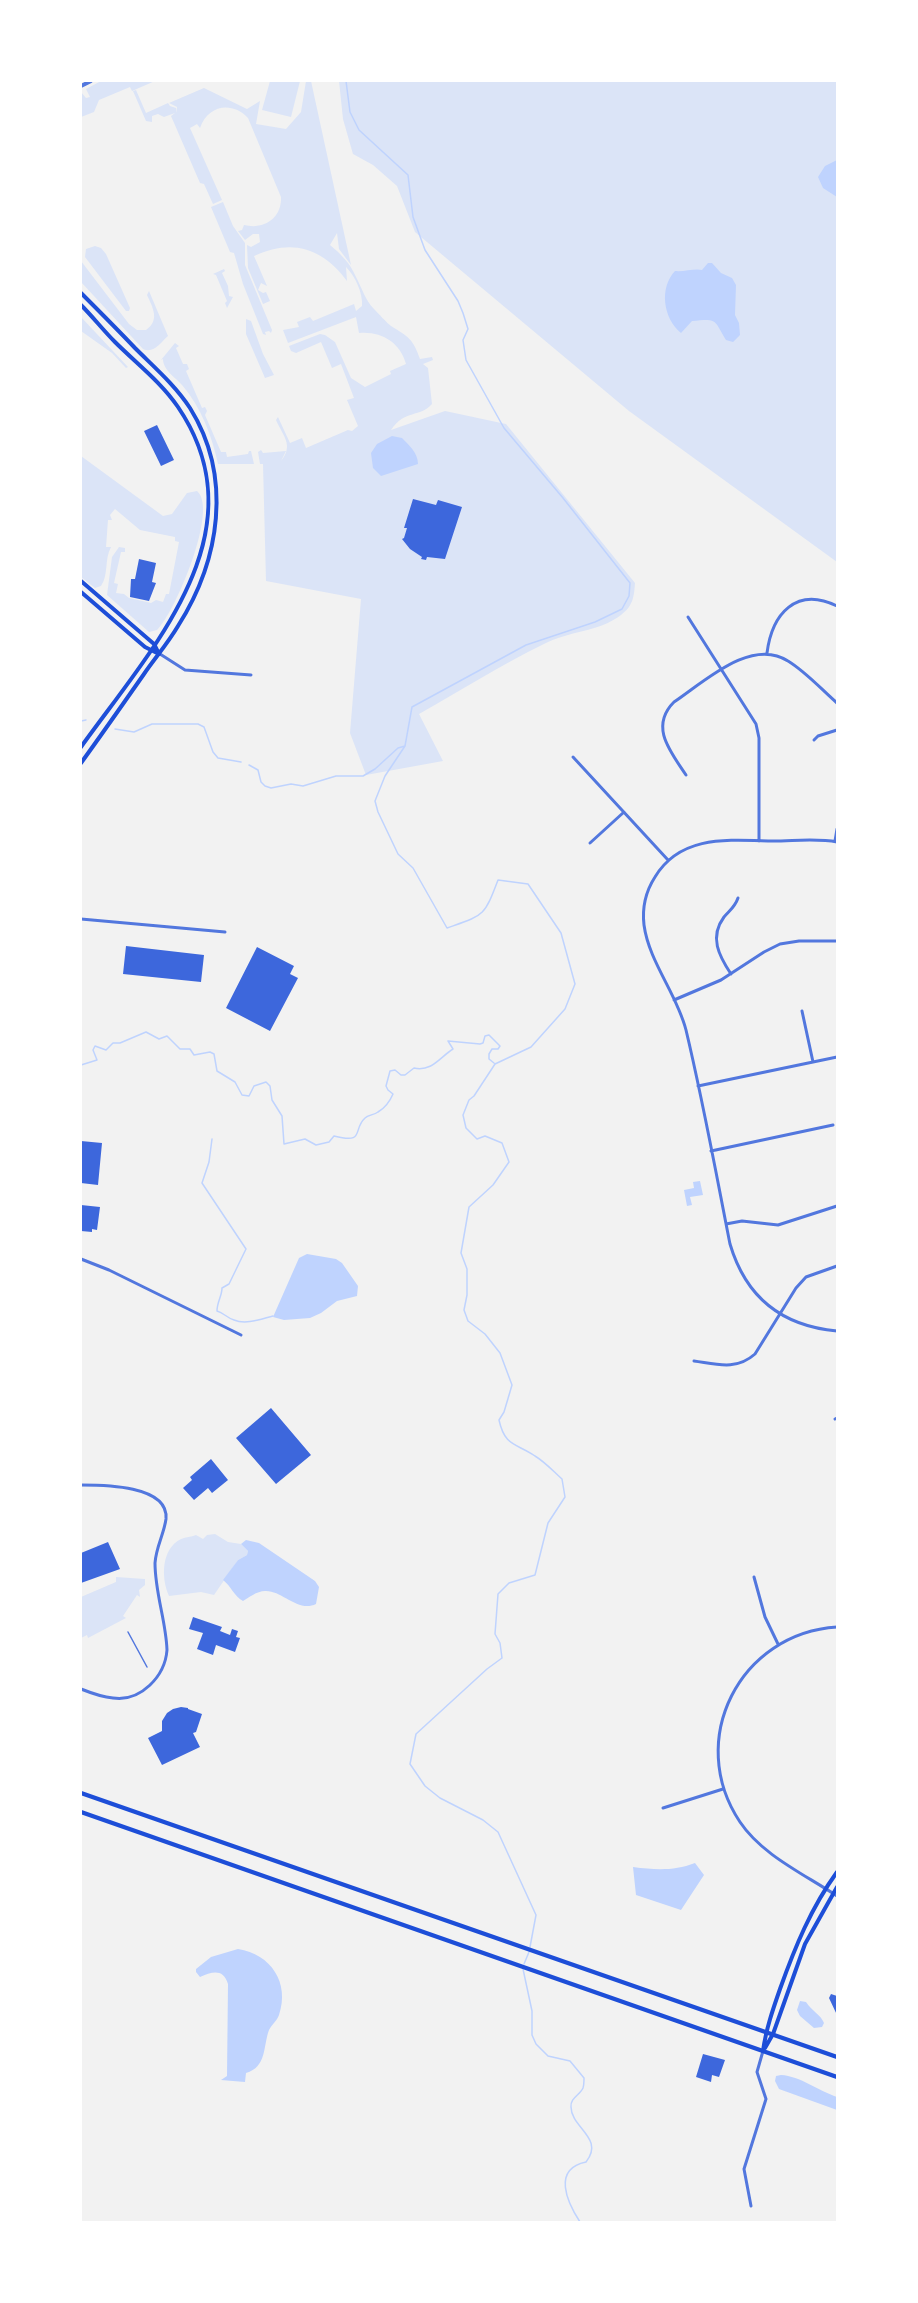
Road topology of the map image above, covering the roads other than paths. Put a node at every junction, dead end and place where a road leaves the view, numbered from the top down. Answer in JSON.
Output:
{"nodes":[{"id":1,"x":91,"y":81,"type":"edge"},
{"id":2,"x":81,"y":86,"type":"edge"},
{"id":3,"x":81,"y":293,"type":"edge"},
{"id":4,"x":81,"y":305,"type":"edge"},
{"id":5,"x":81,"y":581,"type":"edge"},
{"id":6,"x":81,"y":592,"type":"edge"},
{"id":7,"x":837,"y":606,"type":"edge"},
{"id":8,"x":687,"y":617,"type":"dead end"},
{"id":9,"x":154,"y":644,"type":"junction"},
{"id":10,"x":150,"y":651,"type":"junction"},
{"id":11,"x":767,"y":653,"type":"junction"},
{"id":12,"x":159,"y":654,"type":"junction"},
{"id":13,"x":722,"y":670,"type":"junction"},
{"id":14,"x":251,"y":675,"type":"dead end"},
{"id":15,"x":837,"y":703,"type":"edge"},
{"id":16,"x":837,"y":730,"type":"edge"},
{"id":17,"x":814,"y":740,"type":"dead end"},
{"id":18,"x":81,"y":747,"type":"edge"},
{"id":19,"x":573,"y":757,"type":"dead end"},
{"id":20,"x":81,"y":763,"type":"edge"},
{"id":21,"x":687,"y":775,"type":"dead end"},
{"id":22,"x":624,"y":812,"type":"junction"},
{"id":23,"x":837,"y":829,"type":"edge"},
{"id":24,"x":759,"y":841,"type":"junction"},
{"id":25,"x":836,"y":842,"type":"edge"},
{"id":26,"x":590,"y":843,"type":"dead end"},
{"id":27,"x":668,"y":860,"type":"junction"},
{"id":28,"x":738,"y":898,"type":"dead end"},
{"id":29,"x":81,"y":919,"type":"edge"},
{"id":30,"x":225,"y":932,"type":"dead end"},
{"id":31,"x":837,"y":941,"type":"edge"},
{"id":32,"x":731,"y":974,"type":"junction"},
{"id":33,"x":674,"y":1000,"type":"junction"},
{"id":34,"x":802,"y":1011,"type":"dead end"},
{"id":35,"x":837,"y":1057,"type":"edge"},
{"id":36,"x":813,"y":1062,"type":"junction"},
{"id":37,"x":697,"y":1086,"type":"junction"},
{"id":38,"x":833,"y":1125,"type":"dead end"},
{"id":39,"x":711,"y":1151,"type":"junction"},
{"id":40,"x":837,"y":1206,"type":"edge"},
{"id":41,"x":726,"y":1224,"type":"junction"},
{"id":42,"x":81,"y":1259,"type":"edge"},
{"id":43,"x":837,"y":1266,"type":"edge"},
{"id":44,"x":780,"y":1314,"type":"junction"},
{"id":45,"x":837,"y":1331,"type":"edge"},
{"id":46,"x":242,"y":1335,"type":"dead end"},
{"id":47,"x":694,"y":1360,"type":"dead end"},
{"id":48,"x":81,"y":1485,"type":"edge"},
{"id":49,"x":754,"y":1577,"type":"dead end"},
{"id":50,"x":837,"y":1627,"type":"edge"},
{"id":51,"x":128,"y":1632,"type":"dead end"},
{"id":52,"x":778,"y":1644,"type":"junction"},
{"id":53,"x":147,"y":1667,"type":"dead end"},
{"id":54,"x":81,"y":1689,"type":"edge"},
{"id":55,"x":723,"y":1789,"type":"junction"},
{"id":56,"x":81,"y":1793,"type":"edge"},
{"id":57,"x":663,"y":1808,"type":"dead end"},
{"id":58,"x":81,"y":1812,"type":"edge"},
{"id":59,"x":837,"y":1872,"type":"edge"},
{"id":60,"x":837,"y":1887,"type":"edge"},
{"id":61,"x":826,"y":1888,"type":"junction"},
{"id":62,"x":835,"y":1895,"type":"edge"},
{"id":63,"x":766,"y":2032,"type":"junction"},
{"id":64,"x":773,"y":2034,"type":"junction"},
{"id":65,"x":763,"y":2051,"type":"junction"},
{"id":66,"x":837,"y":2057,"type":"edge"},
{"id":67,"x":837,"y":2077,"type":"edge"},
{"id":68,"x":751,"y":2206,"type":"dead end"}],
"edges":[{"from":1,"to":2,"type":"street"},
{"from":3,"to":12,"type":"main road"},
{"from":4,"to":9,"type":"main road"},
{"from":5,"to":9,"type":"main road"},
{"from":6,"to":10,"type":"main road"},
{"from":7,"to":11,"type":"street"},
{"from":8,"to":13,"type":"street"},
{"from":9,"to":10,"type":"main road"},
{"from":9,"to":12,"type":"main road"},
{"from":10,"to":12,"type":"main road"},
{"from":10,"to":18,"type":"main road"},
{"from":11,"to":13,"type":"street"},
{"from":11,"to":15,"type":"street"},
{"from":12,"to":14,"type":"street"},
{"from":12,"to":20,"type":"main road"},
{"from":13,"to":21,"type":"street"},
{"from":13,"to":24,"type":"street"},
{"from":16,"to":17,"type":"street"},
{"from":19,"to":22,"type":"street"},
{"from":22,"to":26,"type":"street"},
{"from":22,"to":27,"type":"street"},
{"from":23,"to":25,"type":"street"},
{"from":24,"to":25,"type":"street"},
{"from":24,"to":27,"type":"street"},
{"from":27,"to":33,"type":"street"},
{"from":28,"to":32,"type":"street"},
{"from":29,"to":30,"type":"street"},
{"from":31,"to":32,"type":"street"},
{"from":32,"to":33,"type":"street"},
{"from":33,"to":37,"type":"street"},
{"from":34,"to":36,"type":"street"},
{"from":35,"to":36,"type":"street"},
{"from":36,"to":37,"type":"street"},
{"from":37,"to":39,"type":"street"},
{"from":38,"to":39,"type":"street"},
{"from":39,"to":41,"type":"street"},
{"from":40,"to":41,"type":"street"},
{"from":41,"to":44,"type":"street"},
{"from":42,"to":46,"type":"street"},
{"from":43,"to":44,"type":"street"},
{"from":44,"to":45,"type":"street"},
{"from":44,"to":47,"type":"street"},
{"from":48,"to":54,"type":"street"},
{"from":49,"to":52,"type":"street"},
{"from":50,"to":52,"type":"street"},
{"from":51,"to":53,"type":"lane"},
{"from":52,"to":55,"type":"street"},
{"from":55,"to":57,"type":"street"},
{"from":55,"to":61,"type":"street"},
{"from":56,"to":63,"type":"highway"},
{"from":58,"to":65,"type":"highway"},
{"from":59,"to":61,"type":"main road"},
{"from":60,"to":62,"type":"main road"},
{"from":61,"to":62,"type":"street"},
{"from":61,"to":63,"type":"main road"},
{"from":62,"to":64,"type":"main road"},
{"from":63,"to":64,"type":"highway"},
{"from":63,"to":65,"type":"main road"},
{"from":64,"to":65,"type":"main road"},
{"from":64,"to":66,"type":"highway"},
{"from":65,"to":67,"type":"highway"},
{"from":65,"to":68,"type":"street"}]}
